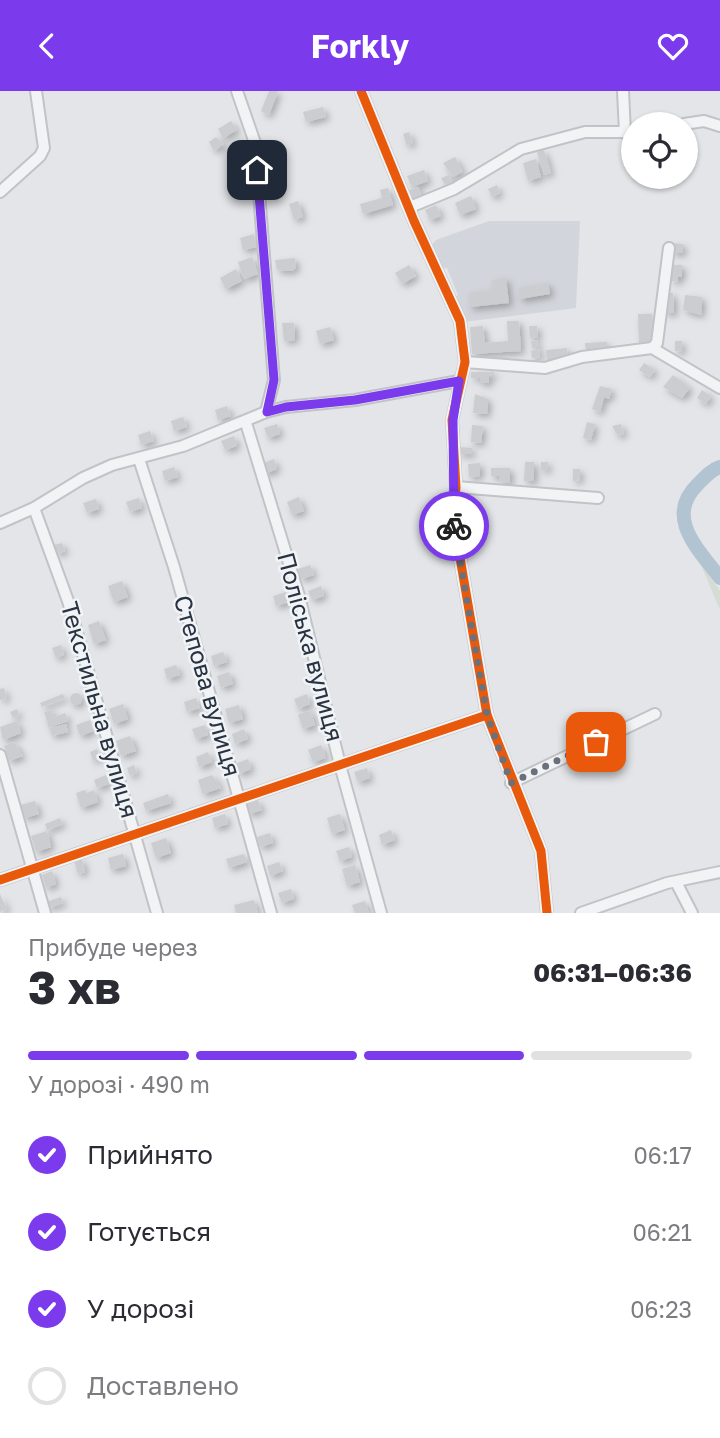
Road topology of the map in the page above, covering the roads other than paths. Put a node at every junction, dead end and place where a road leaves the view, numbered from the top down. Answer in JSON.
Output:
{"nodes":[{"id":1,"x":36,"y":91,"type":"edge"},
{"id":2,"x":237,"y":91,"type":"edge"},
{"id":3,"x":361,"y":91,"type":"edge"},
{"id":4,"x":623,"y":91,"type":"edge"},
{"id":5,"x":626,"y":112,"type":"edge"},
{"id":6,"x":698,"y":122,"type":"edge"},
{"id":7,"x":720,"y":126,"type":"edge"},
{"id":8,"x":621,"y":133,"type":"edge"},
{"id":9,"x":0,"y":192,"type":"edge"},
{"id":10,"x":410,"y":208,"type":"junction"},
{"id":11,"x":668,"y":248,"type":"dead end"},
{"id":12,"x":652,"y":348,"type":"junction"},
{"id":13,"x":464,"y":362,"type":"junction"},
{"id":14,"x":459,"y":381,"type":"junction"},
{"id":15,"x":720,"y":388,"type":"edge"},
{"id":16,"x":267,"y":412,"type":"junction"},
{"id":17,"x":246,"y":423,"type":"junction"},
{"id":18,"x":139,"y":459,"type":"junction"},
{"id":19,"x":456,"y":487,"type":"junction"},
{"id":20,"x":598,"y":498,"type":"dead end"},
{"id":21,"x":34,"y":508,"type":"junction"},
{"id":22,"x":0,"y":523,"type":"edge"},
{"id":23,"x":655,"y":714,"type":"dead end"},
{"id":24,"x":487,"y":715,"type":"junction"},
{"id":25,"x":0,"y":755,"type":"edge"},
{"id":26,"x":340,"y":765,"type":"junction"},
{"id":27,"x":511,"y":783,"type":"junction"},
{"id":28,"x":239,"y":800,"type":"junction"},
{"id":29,"x":135,"y":835,"type":"junction"},
{"id":30,"x":34,"y":869,"type":"junction"},
{"id":31,"x":720,"y":872,"type":"edge"},
{"id":32,"x":0,"y":880,"type":"edge"},
{"id":33,"x":676,"y":882,"type":"junction"},
{"id":34,"x":45,"y":913,"type":"edge"},
{"id":35,"x":157,"y":913,"type":"edge"},
{"id":36,"x":271,"y":913,"type":"edge"},
{"id":37,"x":381,"y":913,"type":"edge"},
{"id":38,"x":547,"y":913,"type":"edge"},
{"id":39,"x":581,"y":913,"type":"edge"},
{"id":40,"x":692,"y":913,"type":"edge"}],
"edges":[{"from":1,"to":9,"type":"street"},
{"from":2,"to":16,"type":"street"},
{"from":3,"to":10,"type":"street"},
{"from":4,"to":5,"type":"street"},
{"from":6,"to":7,"type":"street"},
{"from":8,"to":10,"type":"street"},
{"from":10,"to":13,"type":"street"},
{"from":11,"to":12,"type":"street"},
{"from":12,"to":13,"type":"street"},
{"from":12,"to":15,"type":"street"},
{"from":13,"to":14,"type":"street"},
{"from":14,"to":16,"type":"street"},
{"from":14,"to":19,"type":"street"},
{"from":16,"to":17,"type":"street"},
{"from":17,"to":18,"type":"street"},
{"from":17,"to":26,"type":"street","name":"Поліська вулиця"},
{"from":18,"to":21,"type":"street"},
{"from":18,"to":28,"type":"street","name":"Степова вулиця"},
{"from":19,"to":20,"type":"street"},
{"from":19,"to":24,"type":"street"},
{"from":21,"to":22,"type":"street"},
{"from":21,"to":29,"type":"street","name":"Текстильна вулиця"},
{"from":23,"to":27,"type":"street"},
{"from":24,"to":26,"type":"street"},
{"from":24,"to":27,"type":"street"},
{"from":25,"to":30,"type":"street"},
{"from":26,"to":28,"type":"street"},
{"from":26,"to":37,"type":"street","name":"Поліська вулиця"},
{"from":27,"to":38,"type":"street"},
{"from":28,"to":29,"type":"street"},
{"from":28,"to":36,"type":"street","name":"Степова вулиця"},
{"from":29,"to":30,"type":"street"},
{"from":29,"to":35,"type":"street","name":"Текстильна вулиця"},
{"from":30,"to":32,"type":"street"},
{"from":30,"to":34,"type":"street"},
{"from":31,"to":33,"type":"street"},
{"from":33,"to":39,"type":"street"},
{"from":33,"to":40,"type":"street"}]}
